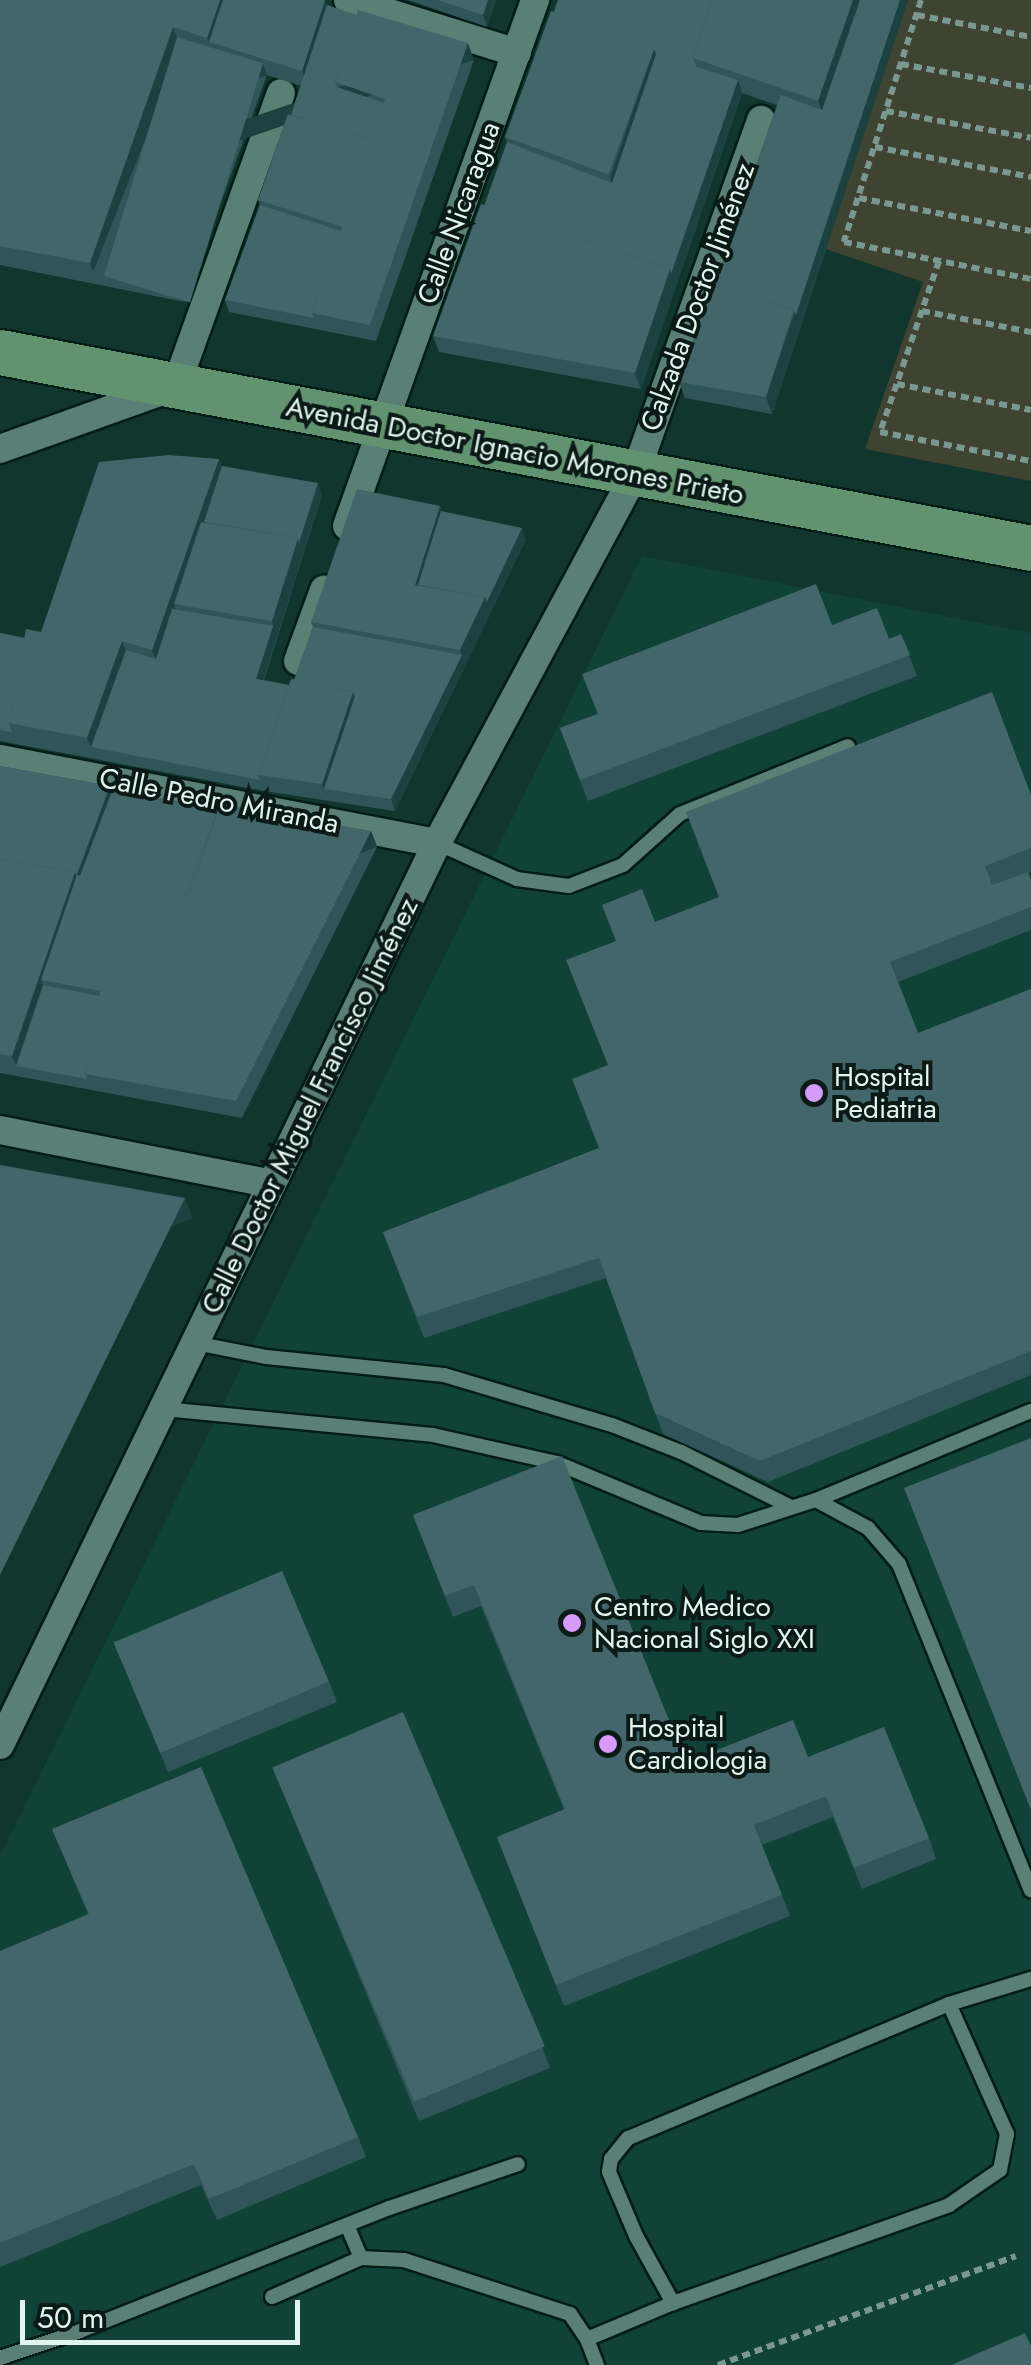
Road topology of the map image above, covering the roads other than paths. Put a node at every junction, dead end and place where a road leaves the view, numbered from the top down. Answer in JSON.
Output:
{"nodes":[{"id":1,"x":348,"y":0,"type":"edge"},
{"id":2,"x":535,"y":0,"type":"edge"},
{"id":3,"x":517,"y":53,"type":"junction"},
{"id":4,"x":281,"y":93,"type":"edge"},
{"id":5,"x":761,"y":120,"type":"dead end"},
{"id":6,"x":0,"y":352,"type":"edge"},
{"id":7,"x":176,"y":386,"type":"junction"},
{"id":8,"x":382,"y":427,"type":"junction"},
{"id":9,"x":0,"y":449,"type":"edge"},
{"id":10,"x":635,"y":474,"type":"junction"},
{"id":11,"x":1031,"y":548,"type":"edge"},
{"id":12,"x":298,"y":661,"type":"edge"},
{"id":13,"x":848,"y":746,"type":"edge"},
{"id":14,"x":0,"y":759,"type":"edge"},
{"id":15,"x":437,"y":843,"type":"junction"},
{"id":16,"x":0,"y":1130,"type":"edge"},
{"id":17,"x":272,"y":1184,"type":"junction"},
{"id":18,"x":196,"y":1342,"type":"junction"},
{"id":19,"x":163,"y":1409,"type":"junction"},
{"id":20,"x":1031,"y":1412,"type":"edge"},
{"id":21,"x":816,"y":1500,"type":"junction"},
{"id":22,"x":789,"y":1506,"type":"junction"},
{"id":23,"x":0,"y":1746,"type":"edge"},
{"id":24,"x":1031,"y":1890,"type":"edge"},
{"id":25,"x":1031,"y":1979,"type":"edge"},
{"id":26,"x":948,"y":2004,"type":"junction"},
{"id":27,"x":518,"y":2164,"type":"dead end"},
{"id":28,"x":348,"y":2226,"type":"junction"},
{"id":29,"x":361,"y":2258,"type":"junction"},
{"id":30,"x":272,"y":2297,"type":"dead end"},
{"id":31,"x":673,"y":2303,"type":"junction"},
{"id":32,"x":588,"y":2339,"type":"junction"},
{"id":33,"x":0,"y":2358,"type":"edge"},
{"id":34,"x":596,"y":2365,"type":"edge"}],
"edges":[{"from":1,"to":3,"type":"street"},
{"from":2,"to":3,"type":"street","name":"Calle Nicaragua"},
{"from":3,"to":8,"type":"street","name":"Calle Nicaragua"},
{"from":4,"to":7,"type":"street"},
{"from":5,"to":10,"type":"street","name":"Calzada Doctor Jiménez"},
{"from":6,"to":7,"type":"main road","name":"Avenida Doctor Ignacio Morones Prieto"},
{"from":7,"to":8,"type":"main road","name":"Avenida Doctor Ignacio Morones Prieto"},
{"from":7,"to":9,"type":"street"},
{"from":8,"to":10,"type":"main road","name":"Avenida Doctor Ignacio Morones Prieto"},
{"from":8,"to":12,"type":"street","name":"Calle Nicaragua"},
{"from":10,"to":11,"type":"main road","name":"Avenida Doctor Ignacio Morones Prieto"},
{"from":10,"to":15,"type":"street","name":"Calle Doctor Miguel Francisco Jiménez"},
{"from":13,"to":15,"type":"lane"},
{"from":14,"to":15,"type":"street","name":"Calle Pedro Miranda"},
{"from":15,"to":17,"type":"street","name":"Calle Doctor Miguel Francisco Jiménez"},
{"from":16,"to":17,"type":"street"},
{"from":17,"to":18,"type":"street","name":"Calle Doctor Miguel Francisco Jiménez"},
{"from":18,"to":19,"type":"street","name":"Calle Doctor Miguel Francisco Jiménez"},
{"from":18,"to":22,"type":"lane"},
{"from":19,"to":22,"type":"lane"},
{"from":19,"to":23,"type":"street","name":"Calle Doctor Miguel Francisco Jiménez"},
{"from":20,"to":21,"type":"lane"},
{"from":21,"to":22,"type":"lane"},
{"from":21,"to":24,"type":"lane"},
{"from":25,"to":26,"type":"lane"},
{"from":26,"to":31,"type":"lane"},
{"from":26,"to":31,"type":"lane"},
{"from":27,"to":28,"type":"lane"},
{"from":28,"to":29,"type":"lane"},
{"from":28,"to":33,"type":"lane"},
{"from":29,"to":30,"type":"lane"},
{"from":29,"to":32,"type":"lane"},
{"from":31,"to":32,"type":"lane"},
{"from":32,"to":34,"type":"lane"}]}
